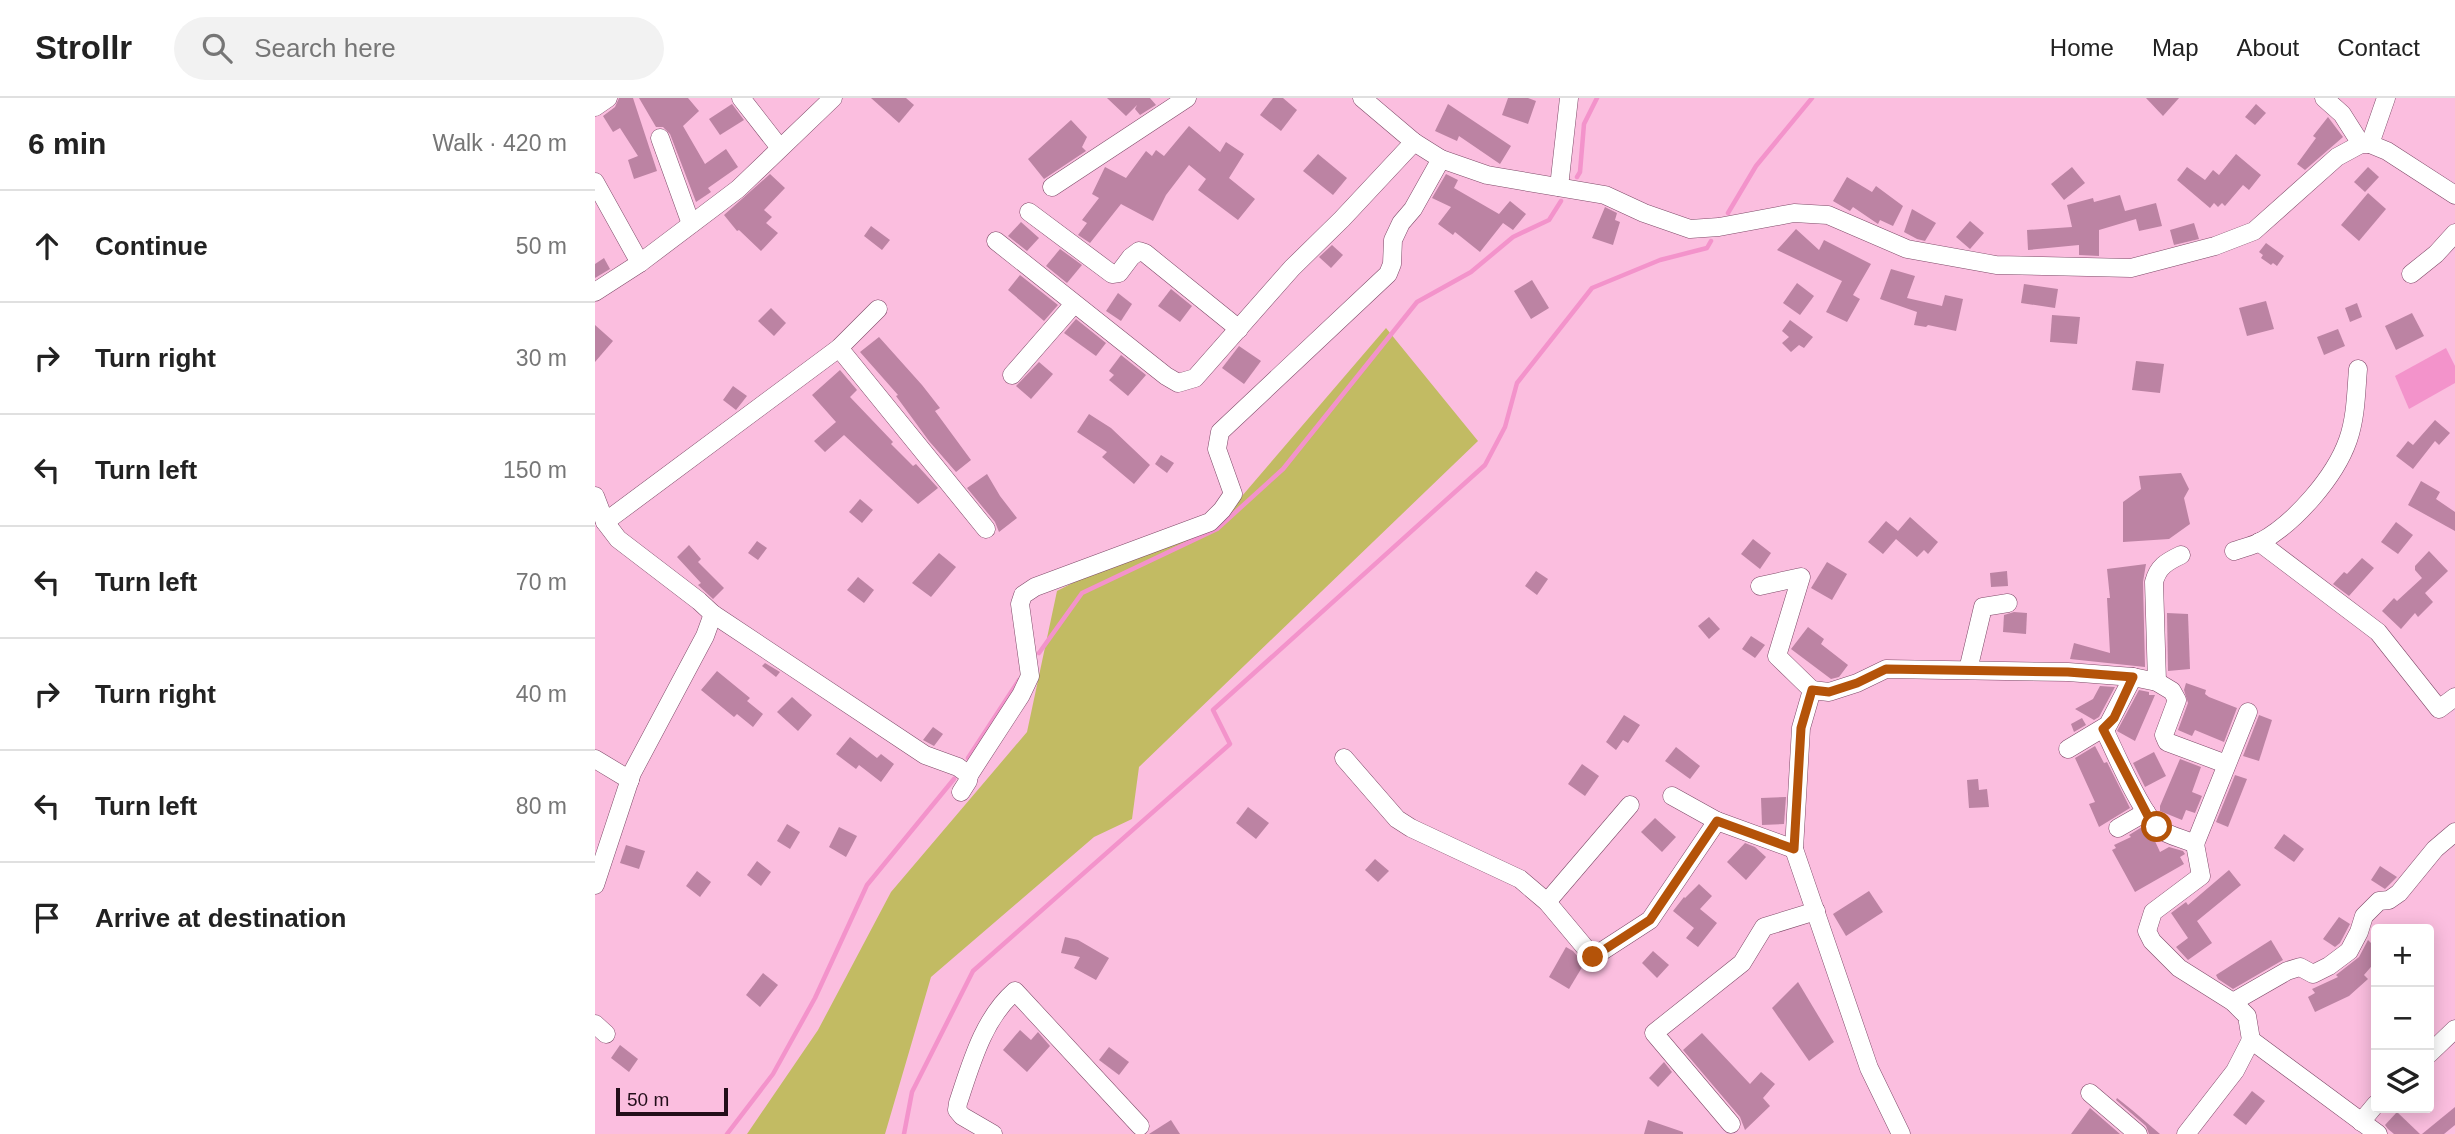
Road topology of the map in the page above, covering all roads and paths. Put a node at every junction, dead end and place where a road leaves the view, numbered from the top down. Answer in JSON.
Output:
{"nodes":[{"id":1,"x":608,"y":98,"type":"edge"},
{"id":2,"x":741,"y":98,"type":"edge"},
{"id":3,"x":833,"y":98,"type":"edge"},
{"id":4,"x":1187,"y":98,"type":"edge"},
{"id":5,"x":1362,"y":98,"type":"edge"},
{"id":6,"x":1569,"y":98,"type":"edge"},
{"id":7,"x":2324,"y":98,"type":"edge"},
{"id":8,"x":2386,"y":98,"type":"edge"},
{"id":9,"x":595,"y":107,"type":"edge"},
{"id":10,"x":660,"y":138,"type":"dead end"},
{"id":11,"x":1414,"y":142,"type":"junction"},
{"id":12,"x":2366,"y":144,"type":"junction"},
{"id":13,"x":780,"y":148,"type":"junction"},
{"id":14,"x":1441,"y":159,"type":"junction"},
{"id":15,"x":595,"y":182,"type":"edge"},
{"id":16,"x":1052,"y":187,"type":"dead end"},
{"id":17,"x":1559,"y":187,"type":"junction"},
{"id":18,"x":2455,"y":195,"type":"edge"},
{"id":19,"x":1029,"y":212,"type":"dead end"},
{"id":20,"x":691,"y":224,"type":"junction"},
{"id":21,"x":2455,"y":233,"type":"edge"},
{"id":22,"x":996,"y":242,"type":"dead end"},
{"id":23,"x":640,"y":263,"type":"junction"},
{"id":24,"x":2411,"y":274,"type":"dead end"},
{"id":25,"x":595,"y":292,"type":"edge"},
{"id":26,"x":1074,"y":304,"type":"junction"},
{"id":27,"x":879,"y":309,"type":"dead end"},
{"id":28,"x":1239,"y":329,"type":"junction"},
{"id":29,"x":839,"y":348,"type":"junction"},
{"id":30,"x":2358,"y":369,"type":"dead end"},
{"id":31,"x":1012,"y":375,"type":"dead end"},
{"id":32,"x":595,"y":496,"type":"edge"},
{"id":33,"x":605,"y":522,"type":"junction"},
{"id":34,"x":986,"y":529,"type":"dead end"},
{"id":35,"x":2259,"y":542,"type":"junction"},
{"id":36,"x":2234,"y":551,"type":"dead end"},
{"id":37,"x":2181,"y":555,"type":"dead end"},
{"id":38,"x":1760,"y":586,"type":"dead end"},
{"id":39,"x":2008,"y":603,"type":"dead end"},
{"id":40,"x":713,"y":614,"type":"junction"},
{"id":41,"x":1968,"y":670,"type":"junction"},
{"id":42,"x":2133,"y":677,"type":"junction"},
{"id":43,"x":2157,"y":682,"type":"junction"},
{"id":44,"x":1812,"y":690,"type":"junction"},
{"id":45,"x":2455,"y":697,"type":"edge"},
{"id":46,"x":2248,"y":712,"type":"dead end"},
{"id":47,"x":2103,"y":729,"type":"junction"},
{"id":48,"x":2068,"y":749,"type":"dead end"},
{"id":49,"x":1345,"y":758,"type":"dead end"},
{"id":50,"x":595,"y":759,"type":"edge"},
{"id":51,"x":2226,"y":764,"type":"junction"},
{"id":52,"x":969,"y":775,"type":"junction"},
{"id":53,"x":630,"y":780,"type":"junction"},
{"id":54,"x":961,"y":792,"type":"dead end"},
{"id":55,"x":1672,"y":796,"type":"dead end"},
{"id":56,"x":1630,"y":805,"type":"dead end"},
{"id":57,"x":2146,"y":813,"type":"junction"},
{"id":58,"x":1717,"y":821,"type":"junction"},
{"id":59,"x":2118,"y":828,"type":"dead end"},
{"id":60,"x":2455,"y":832,"type":"edge"},
{"id":61,"x":2195,"y":844,"type":"junction"},
{"id":62,"x":1794,"y":849,"type":"junction"},
{"id":63,"x":595,"y":885,"type":"edge"},
{"id":64,"x":1547,"y":902,"type":"junction"},
{"id":65,"x":1816,"y":911,"type":"junction"},
{"id":66,"x":2233,"y":1002,"type":"junction"},
{"id":67,"x":2455,"y":1029,"type":"edge"},
{"id":68,"x":2251,"y":1040,"type":"junction"},
{"id":69,"x":2433,"y":1050,"type":"edge"},
{"id":70,"x":2090,"y":1093,"type":"dead end"},
{"id":71,"x":2371,"y":1110,"type":"edge"},
{"id":72,"x":2361,"y":1122,"type":"junction"},
{"id":73,"x":1731,"y":1124,"type":"dead end"},
{"id":74,"x":1140,"y":1126,"type":"dead end"},
{"id":75,"x":993,"y":1134,"type":"edge"},
{"id":76,"x":1901,"y":1134,"type":"edge"},
{"id":77,"x":2138,"y":1134,"type":"edge"},
{"id":78,"x":2186,"y":1134,"type":"edge"},
{"id":79,"x":2378,"y":1134,"type":"edge"}],
"edges":[{"from":1,"to":9,"type":"street"},
{"from":2,"to":13,"type":"street"},
{"from":3,"to":13,"type":"street"},
{"from":4,"to":16,"type":"street"},
{"from":5,"to":11,"type":"street"},
{"from":6,"to":17,"type":"street"},
{"from":7,"to":12,"type":"street"},
{"from":8,"to":12,"type":"street"},
{"from":10,"to":20,"type":"street"},
{"from":11,"to":14,"type":"street"},
{"from":11,"to":28,"type":"street"},
{"from":12,"to":17,"type":"street"},
{"from":12,"to":18,"type":"street"},
{"from":13,"to":20,"type":"street"},
{"from":14,"to":17,"type":"street"},
{"from":14,"to":52,"type":"street"},
{"from":15,"to":23,"type":"street"},
{"from":19,"to":28,"type":"street"},
{"from":20,"to":23,"type":"street"},
{"from":21,"to":24,"type":"street"},
{"from":22,"to":26,"type":"street"},
{"from":23,"to":25,"type":"street"},
{"from":26,"to":28,"type":"street"},
{"from":26,"to":31,"type":"street"},
{"from":27,"to":29,"type":"street"},
{"from":29,"to":33,"type":"street"},
{"from":29,"to":34,"type":"street"},
{"from":30,"to":35,"type":"street"},
{"from":32,"to":33,"type":"street"},
{"from":33,"to":40,"type":"street"},
{"from":35,"to":36,"type":"street"},
{"from":35,"to":45,"type":"street"},
{"from":37,"to":43,"type":"street"},
{"from":38,"to":44,"type":"street"},
{"from":39,"to":41,"type":"street"},
{"from":40,"to":52,"type":"street"},
{"from":40,"to":53,"type":"street"},
{"from":41,"to":42,"type":"street"},
{"from":41,"to":44,"type":"street"},
{"from":42,"to":43,"type":"street"},
{"from":42,"to":47,"type":"street"},
{"from":43,"to":51,"type":"street"},
{"from":44,"to":62,"type":"street"},
{"from":46,"to":51,"type":"street"},
{"from":47,"to":48,"type":"street"},
{"from":47,"to":57,"type":"street"},
{"from":49,"to":64,"type":"street"},
{"from":50,"to":53,"type":"street"},
{"from":51,"to":61,"type":"street"},
{"from":52,"to":54,"type":"street"},
{"from":53,"to":63,"type":"street"},
{"from":55,"to":58,"type":"street"},
{"from":56,"to":64,"type":"street"},
{"from":57,"to":59,"type":"street"},
{"from":57,"to":61,"type":"street"},
{"from":58,"to":62,"type":"street"},
{"from":58,"to":64,"type":"street"},
{"from":60,"to":66,"type":"street"},
{"from":61,"to":66,"type":"street"},
{"from":62,"to":65,"type":"street"},
{"from":65,"to":73,"type":"street"},
{"from":65,"to":76,"type":"street"},
{"from":66,"to":68,"type":"street"},
{"from":67,"to":69,"type":"street"},
{"from":68,"to":72,"type":"street"},
{"from":68,"to":78,"type":"street"},
{"from":70,"to":77,"type":"street"},
{"from":71,"to":72,"type":"street"},
{"from":72,"to":79,"type":"street"},
{"from":74,"to":75,"type":"street"}]}
